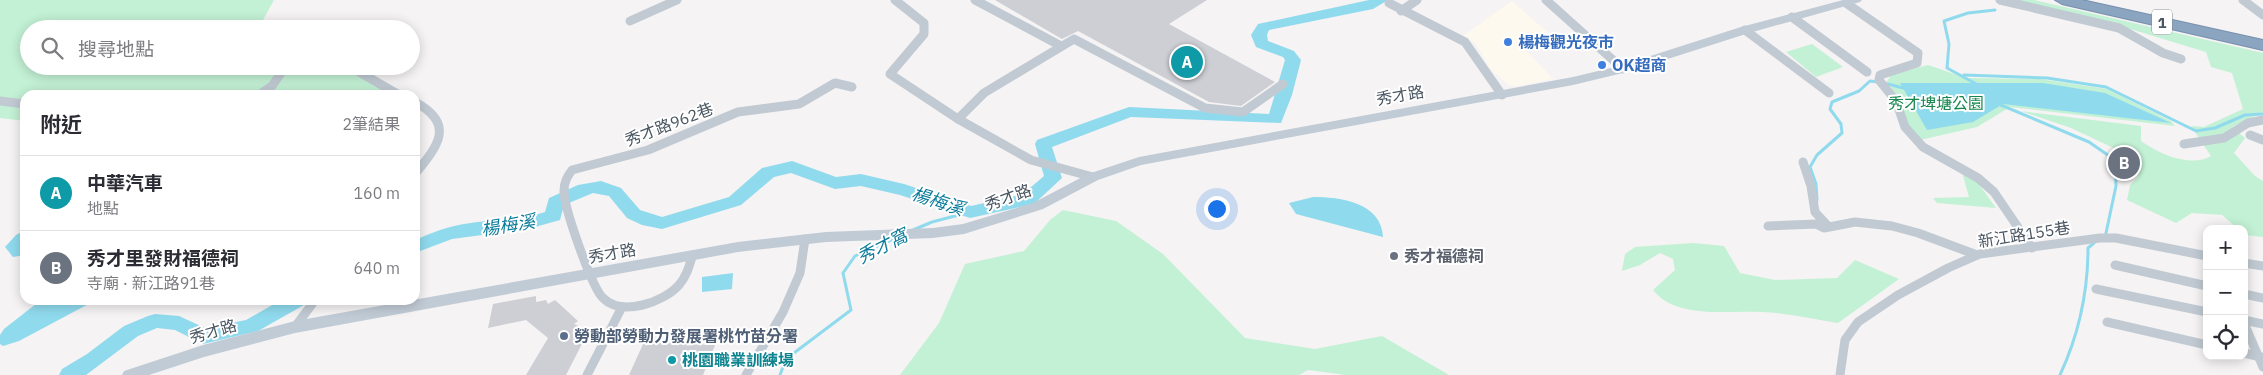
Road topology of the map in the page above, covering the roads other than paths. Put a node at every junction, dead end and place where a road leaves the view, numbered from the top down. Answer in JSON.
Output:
{"nodes":[{"id":1,"x":677,"y":0,"type":"edge"},
{"id":2,"x":895,"y":0,"type":"edge"},
{"id":3,"x":975,"y":0,"type":"edge"},
{"id":4,"x":1416,"y":0,"type":"edge"},
{"id":5,"x":1546,"y":0,"type":"edge"},
{"id":6,"x":2000,"y":0,"type":"edge"},
{"id":7,"x":2062,"y":0,"type":"edge"},
{"id":8,"x":2101,"y":0,"type":"edge"},
{"id":9,"x":2243,"y":0,"type":"edge"},
{"id":10,"x":1851,"y":1,"type":"edge"},
{"id":11,"x":1389,"y":3,"type":"dead end"},
{"id":12,"x":1401,"y":11,"type":"junction"},
{"id":13,"x":2263,"y":15,"type":"edge"},
{"id":14,"x":1792,"y":17,"type":"junction"},
{"id":15,"x":630,"y":21,"type":"dead end"},
{"id":16,"x":1745,"y":30,"type":"junction"},
{"id":17,"x":2263,"y":36,"type":"edge"},
{"id":18,"x":2263,"y":45,"type":"edge"},
{"id":19,"x":1062,"y":46,"type":"junction"},
{"id":20,"x":2181,"y":59,"type":"dead end"},
{"id":21,"x":1623,"y":69,"type":"junction"},
{"id":22,"x":1868,"y":72,"type":"dead end"},
{"id":23,"x":280,"y":75,"type":"edge"},
{"id":24,"x":365,"y":75,"type":"edge"},
{"id":25,"x":1283,"y":84,"type":"dead end"},
{"id":26,"x":852,"y":87,"type":"dead end"},
{"id":27,"x":266,"y":90,"type":"edge"},
{"id":28,"x":390,"y":90,"type":"edge"},
{"id":29,"x":1829,"y":93,"type":"dead end"},
{"id":30,"x":1502,"y":95,"type":"junction"},
{"id":31,"x":0,"y":101,"type":"edge"},
{"id":32,"x":20,"y":103,"type":"edge"},
{"id":33,"x":420,"y":105,"type":"edge"},
{"id":34,"x":958,"y":119,"type":"junction"},
{"id":35,"x":2263,"y":120,"type":"edge"},
{"id":36,"x":2250,"y":135,"type":"dead end"},
{"id":37,"x":2263,"y":140,"type":"edge"},
{"id":38,"x":2184,"y":144,"type":"dead end"},
{"id":39,"x":1803,"y":162,"type":"dead end"},
{"id":40,"x":420,"y":168,"type":"edge"},
{"id":41,"x":1093,"y":177,"type":"junction"},
{"id":42,"x":1768,"y":226,"type":"dead end"},
{"id":43,"x":1830,"y":226,"type":"junction"},
{"id":44,"x":805,"y":239,"type":"junction"},
{"id":45,"x":2032,"y":248,"type":"junction"},
{"id":46,"x":1977,"y":255,"type":"junction"},
{"id":47,"x":2203,"y":255,"type":"edge"},
{"id":48,"x":692,"y":257,"type":"junction"},
{"id":49,"x":2248,"y":264,"type":"edge"},
{"id":50,"x":2115,"y":266,"type":"dead end"},
{"id":51,"x":2263,"y":266,"type":"edge"},
{"id":52,"x":592,"y":275,"type":"junction"},
{"id":53,"x":2203,"y":285,"type":"edge"},
{"id":54,"x":2096,"y":289,"type":"dead end"},
{"id":55,"x":2248,"y":295,"type":"edge"},
{"id":56,"x":2263,"y":298,"type":"edge"},
{"id":57,"x":311,"y":305,"type":"edge"},
{"id":58,"x":622,"y":307,"type":"junction"},
{"id":59,"x":2203,"y":311,"type":"edge"},
{"id":60,"x":2107,"y":322,"type":"dead end"},
{"id":61,"x":2248,"y":322,"type":"edge"},
{"id":62,"x":2263,"y":324,"type":"edge"},
{"id":63,"x":295,"y":327,"type":"junction"},
{"id":64,"x":2248,"y":331,"type":"edge"},
{"id":65,"x":2203,"y":344,"type":"edge"},
{"id":66,"x":2260,"y":357,"type":"edge"},
{"id":67,"x":2263,"y":367,"type":"edge"},
{"id":68,"x":130,"y":375,"type":"edge"},
{"id":69,"x":587,"y":375,"type":"edge"},
{"id":70,"x":746,"y":375,"type":"edge"},
{"id":71,"x":1840,"y":375,"type":"edge"}],
"edges":[{"from":1,"to":15,"type":"street"},
{"from":2,"to":34,"type":"street"},
{"from":3,"to":19,"type":"street"},
{"from":4,"to":12,"type":"street"},
{"from":5,"to":21,"type":"street"},
{"from":6,"to":20,"type":"street"},
{"from":7,"to":18,"type":"highway","number":"1"},
{"from":8,"to":17,"type":"highway","number":"1"},
{"from":9,"to":13,"type":"street"},
{"from":10,"to":14,"type":"main road","name":"秀才路"},
{"from":10,"to":45,"type":"street"},
{"from":11,"to":12,"type":"street"},
{"from":12,"to":30,"type":"street"},
{"from":14,"to":16,"type":"main road","name":"秀才路"},
{"from":14,"to":22,"type":"street"},
{"from":16,"to":21,"type":"main road","name":"秀才路"},
{"from":16,"to":29,"type":"street"},
{"from":19,"to":25,"type":"street"},
{"from":19,"to":34,"type":"street"},
{"from":21,"to":30,"type":"main road","name":"秀才路"},
{"from":23,"to":27,"type":"street"},
{"from":24,"to":28,"type":"street"},
{"from":26,"to":52,"type":"street","name":"秀才路962巷"},
{"from":30,"to":41,"type":"main road","name":"秀才路"},
{"from":31,"to":32,"type":"street"},
{"from":33,"to":40,"type":"street"},
{"from":34,"to":41,"type":"street"},
{"from":35,"to":38,"type":"street"},
{"from":36,"to":37,"type":"street"},
{"from":39,"to":43,"type":"street"},
{"from":41,"to":44,"type":"main road","name":"秀才路"},
{"from":42,"to":43,"type":"street"},
{"from":43,"to":46,"type":"street"},
{"from":44,"to":48,"type":"main road","name":"秀才路"},
{"from":44,"to":70,"type":"street"},
{"from":45,"to":46,"type":"street","name":"新江路155巷"},
{"from":45,"to":47,"type":"street","name":"新江路155巷"},
{"from":46,"to":71,"type":"street","name":"新江路155巷"},
{"from":48,"to":52,"type":"main road","name":"秀才路"},
{"from":48,"to":58,"type":"street"},
{"from":49,"to":51,"type":"street"},
{"from":50,"to":53,"type":"street"},
{"from":52,"to":58,"type":"street","name":"秀才路962巷"},
{"from":52,"to":63,"type":"main road","name":"秀才路"},
{"from":54,"to":59,"type":"street"},
{"from":55,"to":56,"type":"street"},
{"from":57,"to":63,"type":"street"},
{"from":58,"to":69,"type":"street"},
{"from":60,"to":65,"type":"street"},
{"from":61,"to":62,"type":"street"},
{"from":63,"to":68,"type":"main road","name":"秀才路"},
{"from":64,"to":66,"type":"street"},
{"from":66,"to":67,"type":"street"}]}
